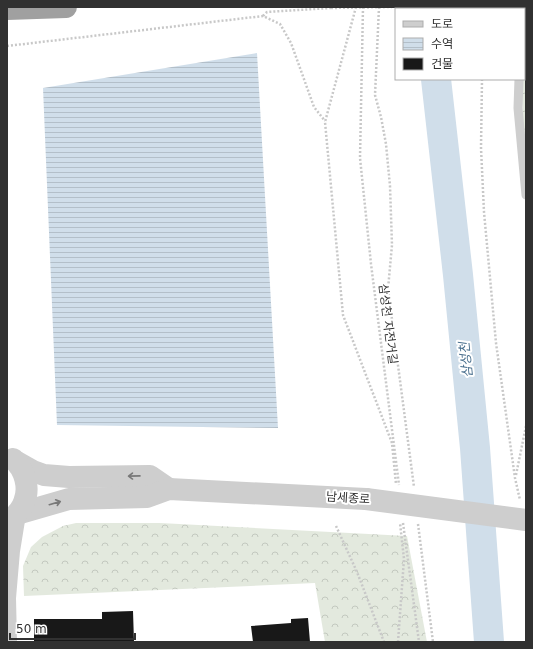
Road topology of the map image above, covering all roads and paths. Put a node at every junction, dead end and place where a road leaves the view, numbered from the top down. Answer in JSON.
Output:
{"nodes":[{"id":1,"x":66,"y":7,"type":"edge"},
{"id":2,"x":356,"y":7,"type":"edge"},
{"id":3,"x":363,"y":7,"type":"edge"},
{"id":4,"x":379,"y":7,"type":"edge"},
{"id":5,"x":392,"y":7,"type":"edge"},
{"id":6,"x":331,"y":8,"type":"edge"},
{"id":7,"x":7,"y":9,"type":"edge"},
{"id":8,"x":263,"y":16,"type":"junction"},
{"id":9,"x":7,"y":46,"type":"edge"},
{"id":10,"x":482,"y":80,"type":"edge"},
{"id":11,"x":519,"y":80,"type":"edge"},
{"id":12,"x":325,"y":122,"type":"junction"},
{"id":13,"x":526,"y":196,"type":"edge"},
{"id":14,"x":526,"y":426,"type":"edge"},
{"id":15,"x":12,"y":458,"type":"edge"},
{"id":16,"x":515,"y":478,"type":"junction"},
{"id":17,"x":169,"y":489,"type":"junction"},
{"id":18,"x":414,"y":491,"type":"dead end"},
{"id":19,"x":523,"y":510,"type":"edge"},
{"id":20,"x":12,"y":519,"type":"edge"},
{"id":21,"x":418,"y":522,"type":"dead end"},
{"id":22,"x":336,"y":526,"type":"dead end"},
{"id":23,"x":8,"y":642,"type":"edge"},
{"id":24,"x":384,"y":642,"type":"edge"},
{"id":25,"x":398,"y":642,"type":"edge"},
{"id":26,"x":419,"y":642,"type":"edge"},
{"id":27,"x":433,"y":642,"type":"edge"}],
"edges":[{"from":1,"to":7,"type":"highway"},
{"from":2,"to":12,"type":"path"},
{"from":3,"to":12,"type":"path","name":"삼성천 자전거길"},
{"from":4,"to":18,"type":"path"},
{"from":5,"to":6,"type":"path","bridge":true},
{"from":6,"to":8,"type":"path"},
{"from":8,"to":9,"type":"path"},
{"from":8,"to":12,"type":"path"},
{"from":10,"to":16,"type":"path"},
{"from":11,"to":13,"type":"lane"},
{"from":14,"to":16,"type":"path"},
{"from":17,"to":15,"type":"street","one_way":true},
{"from":15,"to":20,"type":"street"},
{"from":16,"to":19,"type":"path"},
{"from":17,"to":19,"type":"street","name":"남세종로","bridge":true},
{"from":20,"to":17,"type":"street","name":"남세종로","one_way":true},
{"from":20,"to":23,"type":"street"},
{"from":21,"to":27,"type":"path"},
{"from":22,"to":24,"type":"path"},
{"from":25,"to":26,"type":"path"}]}
